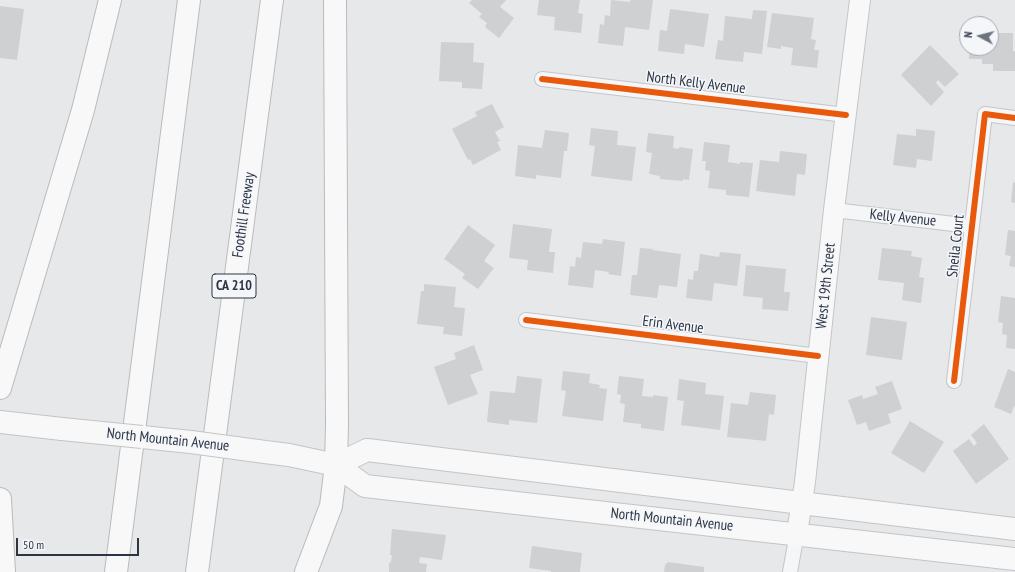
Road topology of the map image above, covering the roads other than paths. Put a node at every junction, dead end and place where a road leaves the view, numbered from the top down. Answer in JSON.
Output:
{"nodes":[{"id":1,"x":110,"y":0,"type":"edge"},
{"id":2,"x":189,"y":0,"type":"edge"},
{"id":3,"x":272,"y":0,"type":"edge"},
{"id":4,"x":335,"y":0,"type":"edge"},
{"id":5,"x":860,"y":0,"type":"edge"},
{"id":6,"x":542,"y":79,"type":"dead end"},
{"id":7,"x":846,"y":115,"type":"junction"},
{"id":8,"x":1015,"y":118,"type":"edge"},
{"id":9,"x":834,"y":210,"type":"junction"},
{"id":10,"x":971,"y":226,"type":"junction"},
{"id":11,"x":526,"y":320,"type":"dead end"},
{"id":12,"x":818,"y":356,"type":"junction"},
{"id":13,"x":954,"y":381,"type":"dead end"},
{"id":14,"x":0,"y":388,"type":"edge"},
{"id":15,"x":0,"y":422,"type":"edge"},
{"id":16,"x":336,"y":465,"type":"junction"},
{"id":17,"x":0,"y":499,"type":"edge"},
{"id":18,"x":802,"y":504,"type":"junction"},
{"id":19,"x":1015,"y":529,"type":"edge"},
{"id":20,"x":797,"y":533,"type":"junction"},
{"id":21,"x":1015,"y":559,"type":"edge"},
{"id":22,"x":4,"y":572,"type":"edge"},
{"id":23,"x":116,"y":572,"type":"edge"},
{"id":24,"x":197,"y":572,"type":"edge"},
{"id":25,"x":306,"y":572,"type":"edge"},
{"id":26,"x":790,"y":572,"type":"edge"}],
"edges":[{"from":1,"to":14,"type":"main road"},
{"from":2,"to":23,"type":"main road"},
{"from":3,"to":24,"type":"main road","name":"Foothill Freeway","number":"CA 210"},
{"from":4,"to":16,"type":"main road"},
{"from":5,"to":7,"type":"main road","name":"West 19th Street"},
{"from":6,"to":7,"type":"street","name":"North Kelly Avenue"},
{"from":7,"to":9,"type":"main road","name":"West 19th Street"},
{"from":8,"to":10,"type":"street","name":"Sheila Court"},
{"from":9,"to":10,"type":"street","name":"Kelly Avenue"},
{"from":9,"to":12,"type":"main road","name":"West 19th Street"},
{"from":10,"to":13,"type":"street","name":"Sheila Court"},
{"from":11,"to":12,"type":"street","name":"Erin Avenue"},
{"from":12,"to":18,"type":"main road","name":"West 19th Street"},
{"from":15,"to":16,"type":"main road","name":"North Mountain Avenue","bridge":true},
{"from":16,"to":18,"type":"main road","name":"North Mountain Avenue"},
{"from":16,"to":20,"type":"main road","name":"North Mountain Avenue"},
{"from":16,"to":25,"type":"main road"},
{"from":17,"to":22,"type":"main road"},
{"from":18,"to":19,"type":"main road","name":"North Mountain Avenue"},
{"from":18,"to":20,"type":"main road","name":"West 19th Street"},
{"from":20,"to":21,"type":"main road","name":"North Mountain Avenue"},
{"from":20,"to":26,"type":"street","name":"West 19th Street"}]}
